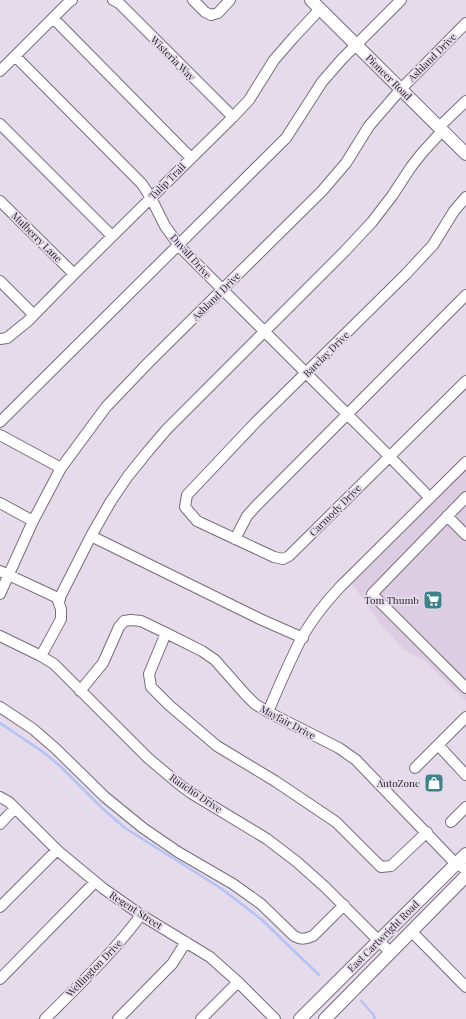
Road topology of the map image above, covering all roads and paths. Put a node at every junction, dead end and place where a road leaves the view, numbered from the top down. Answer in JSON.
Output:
{"nodes":[{"id":1,"x":72,"y":0,"type":"edge"},
{"id":2,"x":113,"y":0,"type":"edge"},
{"id":3,"x":193,"y":0,"type":"edge"},
{"id":4,"x":230,"y":0,"type":"edge"},
{"id":5,"x":311,"y":0,"type":"edge"},
{"id":6,"x":401,"y":0,"type":"edge"},
{"id":7,"x":320,"y":9,"type":"junction"},
{"id":8,"x":53,"y":18,"type":"junction"},
{"id":9,"x":466,"y":23,"type":"edge"},
{"id":10,"x":357,"y":45,"type":"junction"},
{"id":11,"x":15,"y":56,"type":"junction"},
{"id":12,"x":0,"y":71,"type":"edge"},
{"id":13,"x":401,"y":89,"type":"junction"},
{"id":14,"x":466,"y":101,"type":"edge"},
{"id":15,"x":233,"y":116,"type":"junction"},
{"id":16,"x":0,"y":124,"type":"edge"},
{"id":17,"x":441,"y":128,"type":"junction"},
{"id":18,"x":466,"y":154,"type":"edge"},
{"id":19,"x":191,"y":158,"type":"junction"},
{"id":20,"x":466,"y":197,"type":"edge"},
{"id":21,"x":151,"y":198,"type":"junction"},
{"id":22,"x":0,"y":201,"type":"edge"},
{"id":23,"x":112,"y":236,"type":"junction"},
{"id":24,"x":179,"y":244,"type":"junction"},
{"id":25,"x":74,"y":274,"type":"junction"},
{"id":26,"x":0,"y":281,"type":"edge"},
{"id":27,"x":222,"y":290,"type":"junction"},
{"id":28,"x":466,"y":295,"type":"edge"},
{"id":29,"x":34,"y":315,"type":"junction"},
{"id":30,"x":264,"y":332,"type":"junction"},
{"id":31,"x":0,"y":339,"type":"edge"},
{"id":32,"x":306,"y":373,"type":"junction"},
{"id":33,"x":466,"y":381,"type":"edge"},
{"id":34,"x":347,"y":414,"type":"junction"},
{"id":35,"x":0,"y":422,"type":"edge"},
{"id":36,"x":0,"y":435,"type":"edge"},
{"id":37,"x":389,"y":456,"type":"junction"},
{"id":38,"x":466,"y":462,"type":"edge"},
{"id":39,"x":61,"y":468,"type":"junction"},
{"id":40,"x":466,"y":497,"type":"edge"},
{"id":41,"x":430,"y":498,"type":"junction"},
{"id":42,"x":0,"y":503,"type":"edge"},
{"id":43,"x":185,"y":507,"type":"joint"},
{"id":44,"x":447,"y":516,"type":"junction"},
{"id":45,"x":33,"y":521,"type":"junction"},
{"id":46,"x":465,"y":532,"type":"edge"},
{"id":47,"x":91,"y":536,"type":"junction"},
{"id":48,"x":235,"y":539,"type":"junction"},
{"id":49,"x":4,"y":573,"type":"edge"},
{"id":50,"x":0,"y":594,"type":"edge"},
{"id":51,"x":60,"y":599,"type":"junction"},
{"id":52,"x":166,"y":633,"type":"junction"},
{"id":53,"x":0,"y":636,"type":"edge"},
{"id":54,"x":302,"y":638,"type":"junction"},
{"id":55,"x":42,"y":656,"type":"junction"},
{"id":56,"x":466,"y":688,"type":"edge"},
{"id":57,"x":80,"y":691,"type":"junction"},
{"id":58,"x":0,"y":707,"type":"edge"},
{"id":59,"x":268,"y":712,"type":"junction"},
{"id":60,"x":466,"y":717,"type":"edge"},
{"id":61,"x":438,"y":745,"type":"junction"},
{"id":62,"x":415,"y":768,"type":"dead end"},
{"id":63,"x":466,"y":775,"type":"edge"},
{"id":64,"x":0,"y":797,"type":"edge"},
{"id":65,"x":466,"y":807,"type":"edge"},
{"id":66,"x":15,"y":808,"type":"junction"},
{"id":67,"x":451,"y":822,"type":"dead end"},
{"id":68,"x":0,"y":824,"type":"edge"},
{"id":69,"x":427,"y":832,"type":"junction"},
{"id":70,"x":57,"y":850,"type":"junction"},
{"id":71,"x":466,"y":854,"type":"edge"},
{"id":72,"x":461,"y":866,"type":"edge"},
{"id":73,"x":466,"y":876,"type":"edge"},
{"id":74,"x":95,"y":882,"type":"junction"},
{"id":75,"x":344,"y":905,"type":"junction"},
{"id":76,"x":0,"y":907,"type":"edge"},
{"id":77,"x":141,"y":915,"type":"junction"},
{"id":78,"x":412,"y":932,"type":"junction"},
{"id":79,"x":379,"y":940,"type":"junction"},
{"id":80,"x":186,"y":942,"type":"junction"},
{"id":81,"x":391,"y":953,"type":"junction"},
{"id":82,"x":0,"y":979,"type":"edge"},
{"id":83,"x":238,"y":982,"type":"junction"},
{"id":84,"x":466,"y":986,"type":"edge"},
{"id":85,"x":45,"y":1019,"type":"edge"},
{"id":86,"x":118,"y":1019,"type":"edge"},
{"id":87,"x":201,"y":1019,"type":"edge"},
{"id":88,"x":275,"y":1019,"type":"edge"},
{"id":89,"x":300,"y":1019,"type":"edge"},
{"id":90,"x":325,"y":1019,"type":"edge"}],
"edges":[{"from":1,"to":8,"type":"street"},
{"from":2,"to":15,"type":"street","name":"Wisteria Way"},
{"from":3,"to":4,"type":"street"},
{"from":5,"to":7,"type":"main road","name":"Pioneer Road"},
{"from":6,"to":10,"type":"street"},
{"from":7,"to":10,"type":"main road","name":"Pioneer Road"},
{"from":7,"to":15,"type":"street","name":"Tulip Trail"},
{"from":8,"to":11,"type":"street"},
{"from":8,"to":19,"type":"street"},
{"from":9,"to":13,"type":"street","name":"Ashland Drive"},
{"from":10,"to":13,"type":"main road","name":"Pioneer Road"},
{"from":10,"to":24,"type":"street"},
{"from":11,"to":12,"type":"street"},
{"from":11,"to":21,"type":"street","name":"Duvall Drive"},
{"from":13,"to":17,"type":"main road","name":"Pioneer Road"},
{"from":13,"to":27,"type":"street","name":"Ashland Drive"},
{"from":14,"to":17,"type":"street"},
{"from":15,"to":19,"type":"street","name":"Tulip Trail"},
{"from":16,"to":23,"type":"street"},
{"from":17,"to":18,"type":"main road","name":"Pioneer Road"},
{"from":17,"to":30,"type":"street"},
{"from":19,"to":21,"type":"street","name":"Tulip Trail"},
{"from":20,"to":32,"type":"street","name":"Barclay Drive"},
{"from":21,"to":23,"type":"street","name":"Tulip Trail"},
{"from":21,"to":24,"type":"street","name":"Duvall Drive"},
{"from":22,"to":25,"type":"street","name":"Mulberry Lane"},
{"from":23,"to":25,"type":"street","name":"Tulip Trail"},
{"from":24,"to":27,"type":"street","name":"Duvall Drive"},
{"from":24,"to":35,"type":"street"},
{"from":25,"to":29,"type":"street","name":"Tulip Trail"},
{"from":26,"to":29,"type":"street"},
{"from":27,"to":30,"type":"street","name":"Duvall Drive"},
{"from":27,"to":39,"type":"street","name":"Ashland Drive"},
{"from":28,"to":34,"type":"street"},
{"from":29,"to":31,"type":"street","name":"Tulip Trail"},
{"from":30,"to":32,"type":"street","name":"Duvall Drive"},
{"from":30,"to":47,"type":"street"},
{"from":32,"to":34,"type":"street","name":"Duvall Drive"},
{"from":32,"to":43,"type":"street","name":"Barclay Drive"},
{"from":33,"to":37,"type":"street","name":"Carmody Drive"},
{"from":34,"to":37,"type":"street","name":"Duvall Drive"},
{"from":34,"to":48,"type":"street"},
{"from":36,"to":39,"type":"street"},
{"from":37,"to":41,"type":"street","name":"Duvall Drive"},
{"from":37,"to":48,"type":"street","name":"Carmody Drive"},
{"from":38,"to":41,"type":"street"},
{"from":39,"to":45,"type":"street","name":"Ashland Drive"},
{"from":40,"to":44,"type":"street"},
{"from":41,"to":54,"type":"street"},
{"from":42,"to":45,"type":"street"},
{"from":43,"to":48,"type":"street","name":"Carmody Drive"},
{"from":44,"to":46,"type":"street"},
{"from":44,"to":56,"type":"street"},
{"from":45,"to":49,"type":"street","name":"Ashland Drive"},
{"from":47,"to":51,"type":"street"},
{"from":47,"to":54,"type":"street"},
{"from":49,"to":50,"type":"street","name":"Ashland Drive"},
{"from":49,"to":51,"type":"street"},
{"from":51,"to":55,"type":"street"},
{"from":52,"to":57,"type":"street","name":"Mayfair Drive"},
{"from":52,"to":59,"type":"street","name":"Mayfair Drive"},
{"from":52,"to":69,"type":"street"},
{"from":53,"to":55,"type":"street","name":"Rancho Drive"},
{"from":54,"to":59,"type":"street"},
{"from":55,"to":57,"type":"street","name":"Rancho Drive"},
{"from":57,"to":75,"type":"street","name":"Rancho Drive"},
{"from":58,"to":75,"type":"street"},
{"from":59,"to":69,"type":"street","name":"Mayfair Drive"},
{"from":60,"to":61,"type":"street"},
{"from":61,"to":62,"type":"street"},
{"from":61,"to":63,"type":"street"},
{"from":64,"to":66,"type":"street","name":"Regent Street"},
{"from":65,"to":67,"type":"street"},
{"from":66,"to":68,"type":"street"},
{"from":66,"to":70,"type":"street","name":"Regent Street"},
{"from":69,"to":72,"type":"street","name":"Mayfair Drive"},
{"from":70,"to":74,"type":"street","name":"Regent Street"},
{"from":70,"to":76,"type":"street"},
{"from":71,"to":72,"type":"main road","name":"East Cartwright Road"},
{"from":72,"to":79,"type":"main road","name":"East Cartwright Road"},
{"from":73,"to":78,"type":"main road","name":"East Cartwright Road"},
{"from":74,"to":77,"type":"street","name":"Regent Street"},
{"from":74,"to":82,"type":"street"},
{"from":75,"to":79,"type":"street","name":"Rancho Drive"},
{"from":77,"to":80,"type":"street","name":"Regent Street"},
{"from":77,"to":85,"type":"street","name":"Wellington Drive"},
{"from":78,"to":81,"type":"main road","name":"East Cartwright Road"},
{"from":78,"to":84,"type":"street"},
{"from":79,"to":81,"type":"street","name":"Rancho Drive"},
{"from":79,"to":89,"type":"main road","name":"East Cartwright Road"},
{"from":80,"to":83,"type":"street","name":"Regent Street"},
{"from":80,"to":86,"type":"street"},
{"from":81,"to":90,"type":"main road","name":"East Cartwright Road"},
{"from":83,"to":87,"type":"street"},
{"from":83,"to":88,"type":"street","name":"Regent Street"}]}
